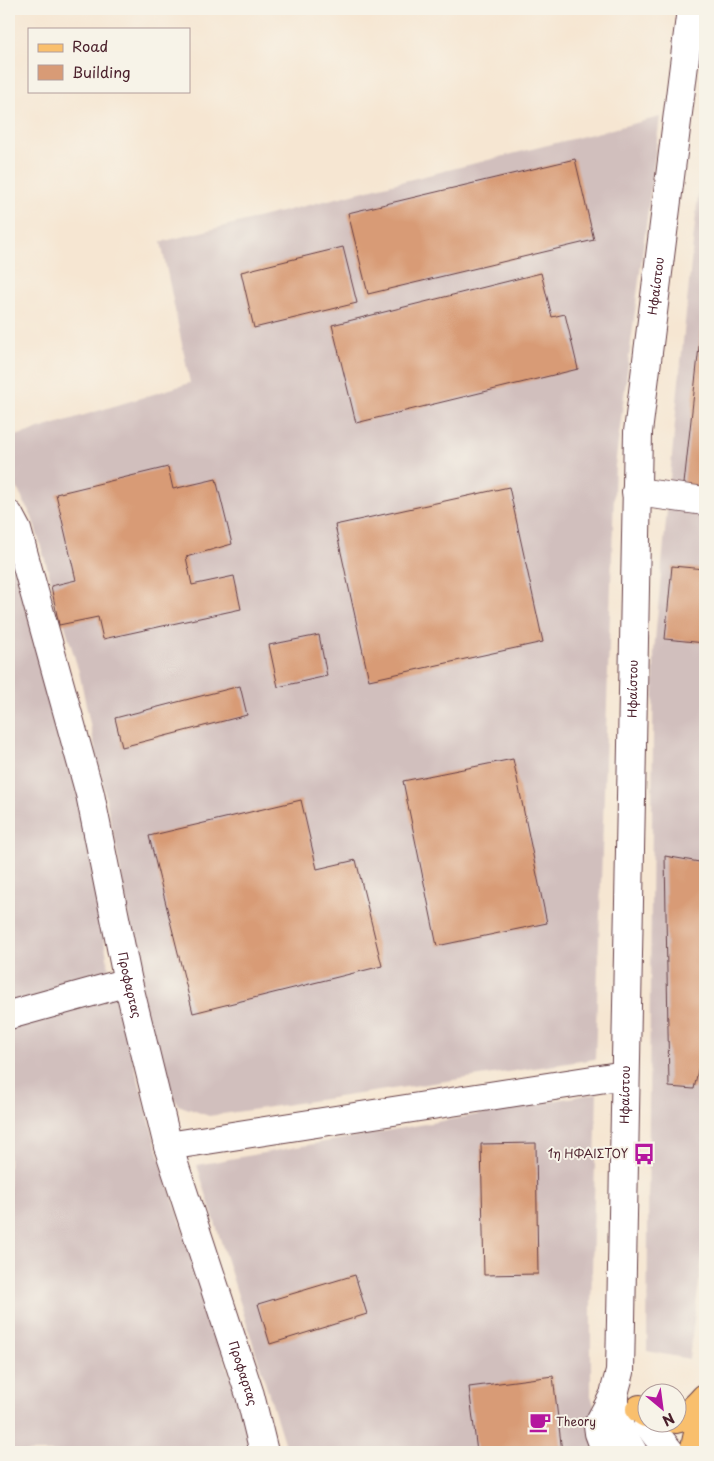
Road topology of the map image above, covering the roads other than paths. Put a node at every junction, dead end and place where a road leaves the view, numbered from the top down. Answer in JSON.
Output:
{"nodes":[{"id":1,"x":691,"y":9,"type":"edge"},
{"id":2,"x":636,"y":492,"type":"junction"},
{"id":3,"x":705,"y":501,"type":"edge"},
{"id":4,"x":9,"y":515,"type":"edge"},
{"id":5,"x":128,"y":982,"type":"junction"},
{"id":6,"x":9,"y":1015,"type":"edge"},
{"id":7,"x":626,"y":1075,"type":"junction"},
{"id":8,"x":168,"y":1146,"type":"junction"},
{"id":9,"x":617,"y":1384,"type":"junction"},
{"id":10,"x":705,"y":1399,"type":"edge"},
{"id":11,"x":636,"y":1406,"type":"edge"},
{"id":12,"x":686,"y":1415,"type":"edge"},
{"id":13,"x":655,"y":1434,"type":"edge"},
{"id":14,"x":264,"y":1452,"type":"edge"},
{"id":15,"x":606,"y":1452,"type":"edge"},
{"id":16,"x":633,"y":1452,"type":"edge"},
{"id":17,"x":670,"y":1452,"type":"edge"},
{"id":18,"x":694,"y":1452,"type":"edge"}],
"edges":[{"from":1,"to":2,"type":"street","name":"Ηφαίστου"},
{"from":2,"to":3,"type":"street"},
{"from":2,"to":7,"type":"street","name":"Ηφαίστου"},
{"from":4,"to":5,"type":"street","name":"Προφαρτας"},
{"from":5,"to":6,"type":"street"},
{"from":5,"to":8,"type":"street","name":"Προφαρτας"},
{"from":7,"to":8,"type":"street"},
{"from":7,"to":9,"type":"street","name":"Ηφαίστου"},
{"from":8,"to":14,"type":"street","name":"Προφαρτας"},
{"from":9,"to":11,"type":"street","name":"Ηφαίστου"},
{"from":9,"to":15,"type":"street"},
{"from":9,"to":16,"type":"street","name":"Ηφαίστου"},
{"from":10,"to":12,"type":"main road"},
{"from":10,"to":18,"type":"main road"},
{"from":13,"to":17,"type":"street","name":"Ηφαίστου"}]}
